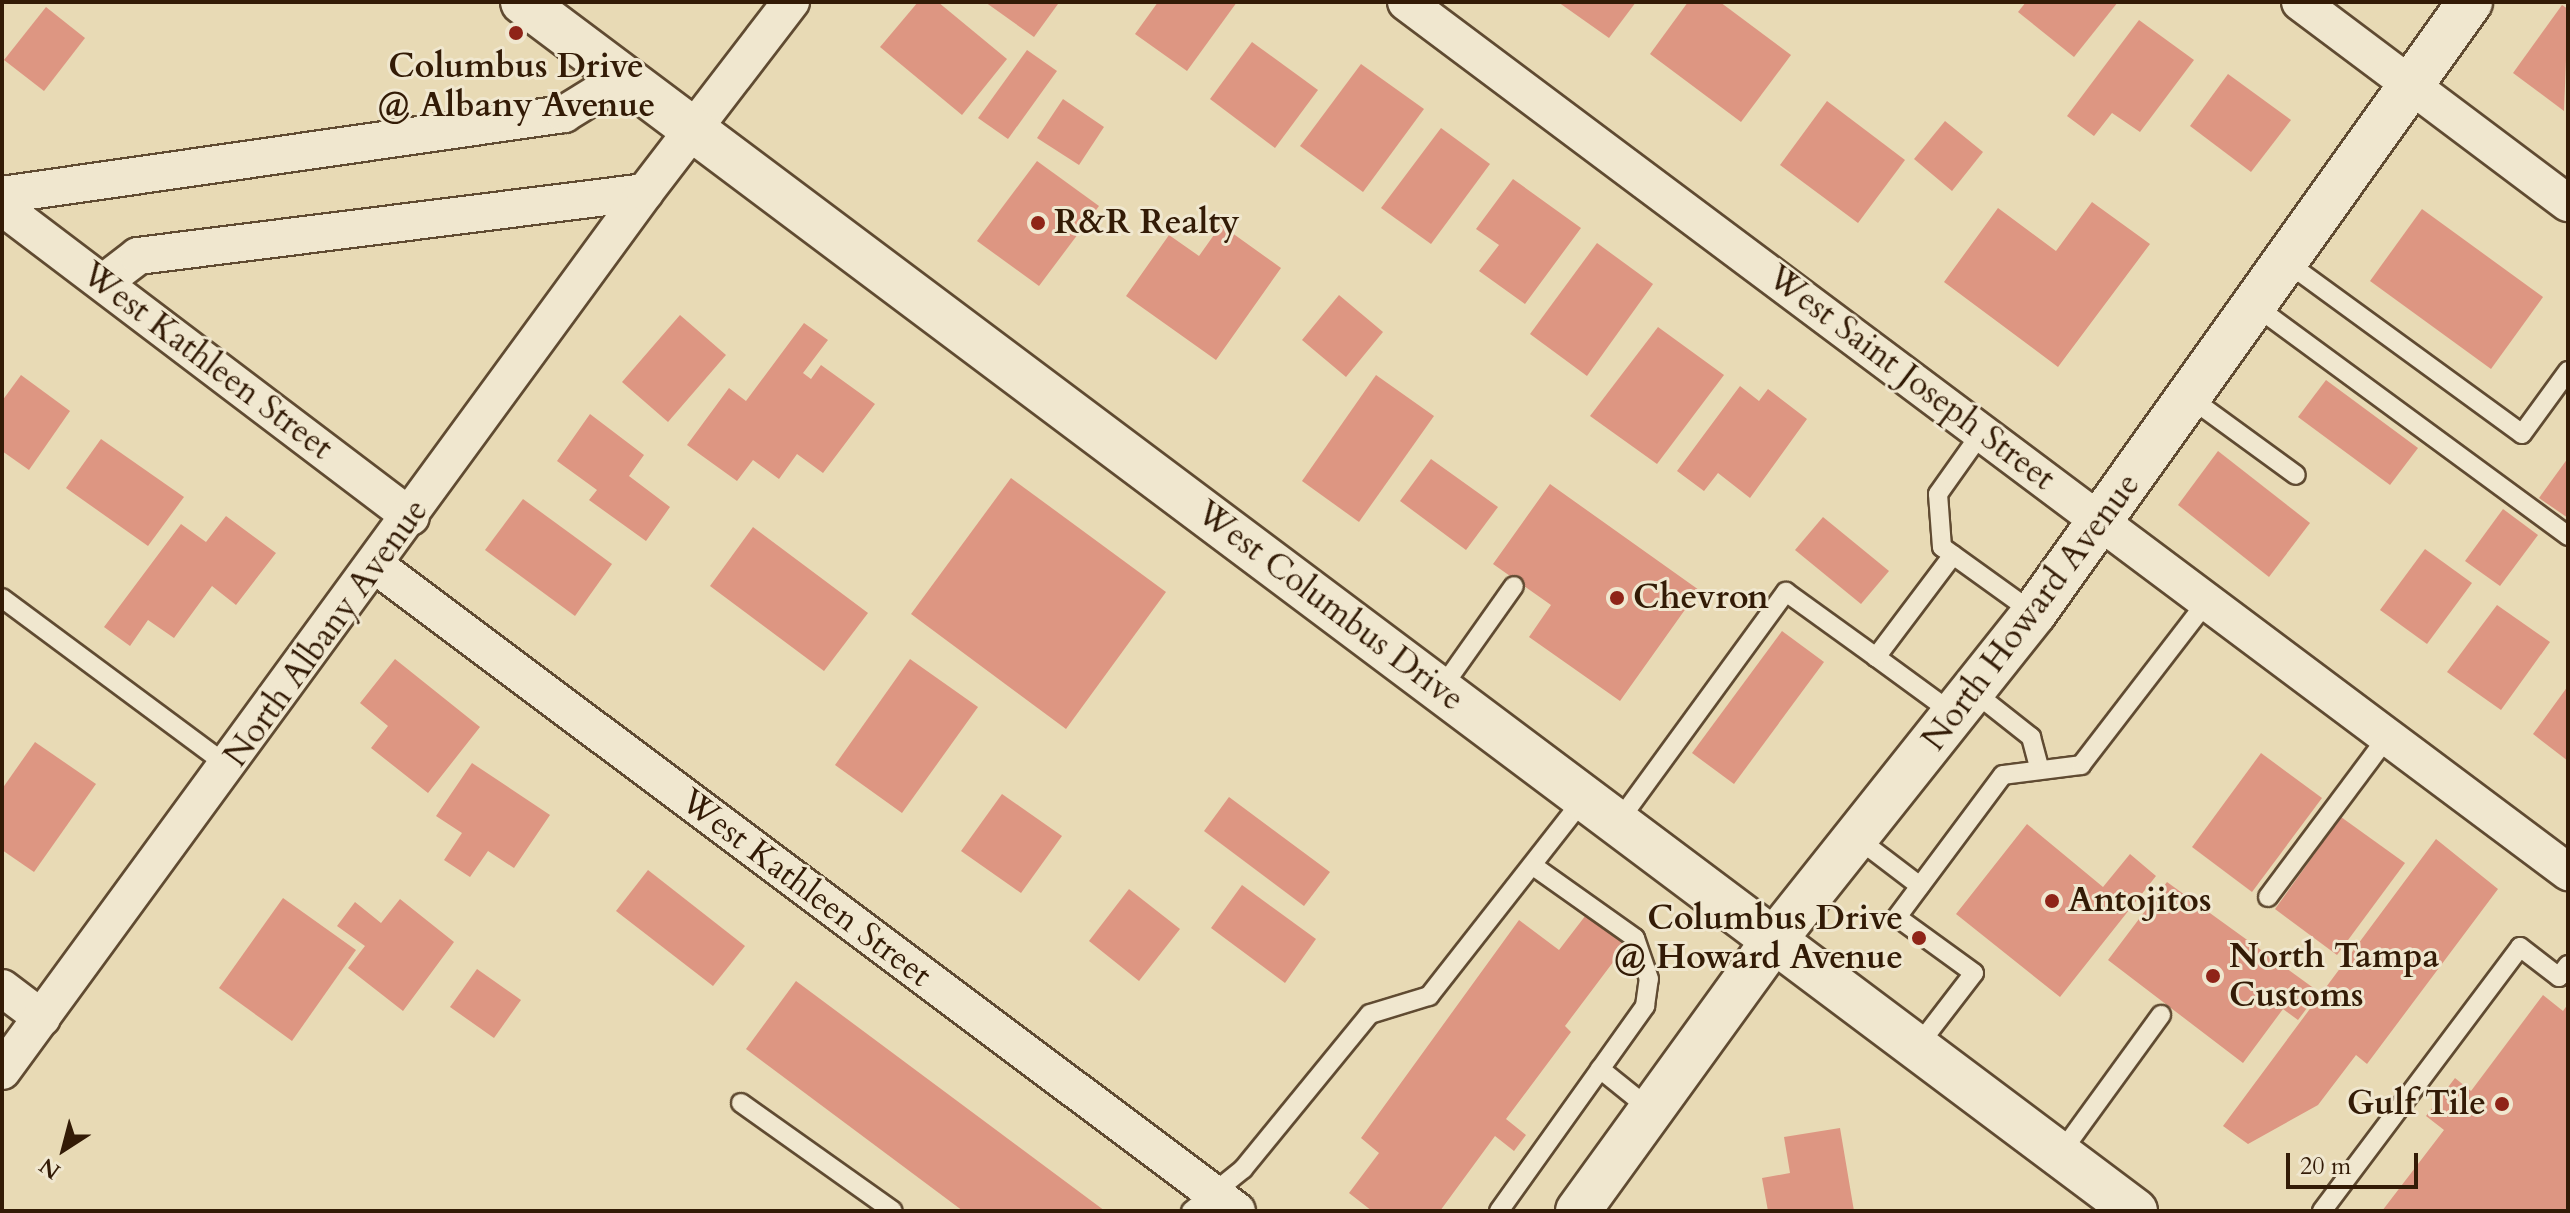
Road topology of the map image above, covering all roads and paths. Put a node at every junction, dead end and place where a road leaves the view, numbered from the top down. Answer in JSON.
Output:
{"nodes":[{"id":1,"x":523,"y":2,"type":"edge"},
{"id":2,"x":791,"y":2,"type":"edge"},
{"id":3,"x":1406,"y":2,"type":"edge"},
{"id":4,"x":2300,"y":2,"type":"edge"},
{"id":5,"x":2470,"y":2,"type":"edge"},
{"id":6,"x":624,"y":77,"type":"junction"},
{"id":7,"x":2410,"y":84,"type":"junction"},
{"id":8,"x":696,"y":130,"type":"junction"},
{"id":9,"x":645,"y":192,"type":"junction"},
{"id":10,"x":2,"y":195,"type":"edge"},
{"id":11,"x":2568,"y":203,"type":"edge"},
{"id":12,"x":2,"y":207,"type":"edge"},
{"id":13,"x":2285,"y":261,"type":"junction"},
{"id":14,"x":104,"y":282,"type":"junction"},
{"id":15,"x":2254,"y":305,"type":"junction"},
{"id":16,"x":2568,"y":371,"type":"edge"},
{"id":17,"x":2189,"y":397,"type":"junction"},
{"id":18,"x":1982,"y":432,"type":"junction"},
{"id":19,"x":2296,"y":475,"type":"dead end"},
{"id":20,"x":411,"y":517,"type":"junction"},
{"id":21,"x":2103,"y":520,"type":"junction"},
{"id":22,"x":2568,"y":536,"type":"edge"},
{"id":23,"x":1953,"y":555,"type":"junction"},
{"id":24,"x":375,"y":565,"type":"junction"},
{"id":25,"x":1514,"y":586,"type":"dead end"},
{"id":26,"x":2,"y":598,"type":"edge"},
{"id":27,"x":2208,"y":600,"type":"junction"},
{"id":28,"x":2034,"y":613,"type":"junction"},
{"id":29,"x":1876,"y":657,"type":"junction"},
{"id":30,"x":1441,"y":689,"type":"junction"},
{"id":31,"x":1965,"y":704,"type":"junction"},
{"id":32,"x":2388,"y":736,"type":"junction"},
{"id":33,"x":228,"y":766,"type":"junction"},
{"id":34,"x":2040,"y":770,"type":"junction"},
{"id":35,"x":1602,"y":810,"type":"junction"},
{"id":36,"x":1857,"y":838,"type":"junction"},
{"id":37,"x":1532,"y":865,"type":"junction"},
{"id":38,"x":2568,"y":872,"type":"edge"},
{"id":39,"x":1920,"y":886,"type":"junction"},
{"id":40,"x":2268,"y":897,"type":"dead end"},
{"id":41,"x":1774,"y":940,"type":"junction"},
{"id":42,"x":2568,"y":965,"type":"edge"},
{"id":43,"x":2,"y":988,"type":"edge"},
{"id":44,"x":2161,"y":1015,"type":"dead end"},
{"id":45,"x":42,"y":1018,"type":"junction"},
{"id":46,"x":1917,"y":1047,"type":"junction"},
{"id":47,"x":1600,"y":1069,"type":"junction"},
{"id":48,"x":2,"y":1071,"type":"edge"},
{"id":49,"x":741,"y":1103,"type":"dead end"},
{"id":50,"x":1651,"y":1110,"type":"junction"},
{"id":51,"x":2060,"y":1154,"type":"junction"},
{"id":52,"x":1213,"y":1205,"type":"edge"},
{"id":53,"x":893,"y":1211,"type":"edge"},
{"id":54,"x":1499,"y":1211,"type":"edge"},
{"id":55,"x":1578,"y":1211,"type":"edge"},
{"id":56,"x":2135,"y":1211,"type":"edge"},
{"id":57,"x":2322,"y":1211,"type":"edge"}],
"edges":[{"from":1,"to":6,"type":"main road","name":"West Columbus Drive"},
{"from":2,"to":8,"type":"street","name":"North Albany Avenue"},
{"from":3,"to":18,"type":"street","name":"West Saint Joseph Street"},
{"from":4,"to":7,"type":"street"},
{"from":5,"to":7,"type":"main road","name":"North Howard Avenue"},
{"from":6,"to":8,"type":"main road","name":"West Columbus Drive"},
{"from":6,"to":10,"type":"street"},
{"from":7,"to":11,"type":"street"},
{"from":7,"to":13,"type":"main road","name":"North Howard Avenue"},
{"from":8,"to":9,"type":"street","name":"North Albany Avenue"},
{"from":8,"to":30,"type":"main road","name":"West Columbus Drive"},
{"from":9,"to":14,"type":"street"},
{"from":9,"to":20,"type":"street","name":"North Albany Avenue"},
{"from":12,"to":14,"type":"street","name":"West Kathleen Street"},
{"from":13,"to":15,"type":"main road","name":"North Howard Avenue"},
{"from":13,"to":16,"type":"lane"},
{"from":14,"to":20,"type":"street","name":"West Kathleen Street"},
{"from":15,"to":17,"type":"main road","name":"North Howard Avenue"},
{"from":15,"to":22,"type":"lane"},
{"from":17,"to":19,"type":"lane"},
{"from":17,"to":21,"type":"main road","name":"North Howard Avenue"},
{"from":18,"to":21,"type":"street","name":"West Saint Joseph Street"},
{"from":18,"to":23,"type":"lane"},
{"from":20,"to":24,"type":"street","name":"North Albany Avenue"},
{"from":21,"to":27,"type":"street","name":"West Saint Joseph Street"},
{"from":21,"to":28,"type":"main road","name":"North Howard Avenue"},
{"from":23,"to":28,"type":"lane"},
{"from":23,"to":29,"type":"lane"},
{"from":24,"to":33,"type":"street","name":"North Albany Avenue"},
{"from":24,"to":52,"type":"street","name":"West Kathleen Street"},
{"from":25,"to":30,"type":"lane"},
{"from":26,"to":33,"type":"lane"},
{"from":27,"to":32,"type":"street","name":"West Saint Joseph Street"},
{"from":27,"to":34,"type":"lane"},
{"from":28,"to":31,"type":"main road","name":"North Howard Avenue"},
{"from":29,"to":31,"type":"lane"},
{"from":29,"to":35,"type":"lane"},
{"from":30,"to":35,"type":"main road","name":"West Columbus Drive"},
{"from":31,"to":34,"type":"lane"},
{"from":31,"to":36,"type":"main road","name":"North Howard Avenue"},
{"from":32,"to":38,"type":"street","name":"West Saint Joseph Street"},
{"from":32,"to":40,"type":"lane"},
{"from":33,"to":45,"type":"street","name":"North Albany Avenue"},
{"from":34,"to":39,"type":"lane"},
{"from":35,"to":37,"type":"lane"},
{"from":35,"to":41,"type":"main road","name":"West Columbus Drive"},
{"from":36,"to":39,"type":"lane"},
{"from":36,"to":41,"type":"main road","name":"North Howard Avenue"},
{"from":37,"to":47,"type":"lane"},
{"from":37,"to":52,"type":"lane"},
{"from":39,"to":46,"type":"lane"},
{"from":41,"to":46,"type":"main road","name":"West Columbus Drive"},
{"from":41,"to":50,"type":"main road","name":"North Howard Avenue"},
{"from":42,"to":57,"type":"lane"},
{"from":43,"to":45,"type":"street"},
{"from":44,"to":51,"type":"lane"},
{"from":45,"to":48,"type":"street","name":"North Albany Avenue"},
{"from":46,"to":51,"type":"main road","name":"West Columbus Drive"},
{"from":47,"to":50,"type":"lane"},
{"from":47,"to":54,"type":"lane"},
{"from":49,"to":53,"type":"lane"},
{"from":50,"to":55,"type":"main road","name":"North Howard Avenue"},
{"from":51,"to":56,"type":"main road","name":"West Columbus Drive"}]}
